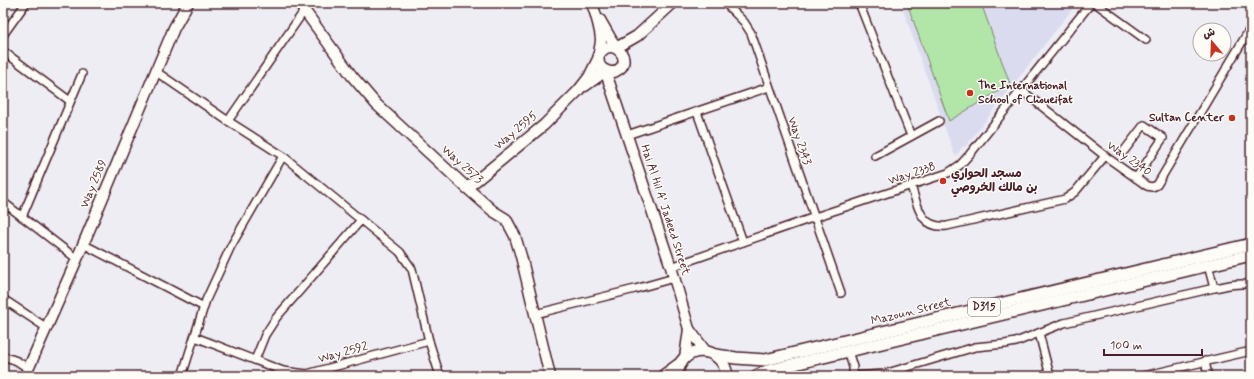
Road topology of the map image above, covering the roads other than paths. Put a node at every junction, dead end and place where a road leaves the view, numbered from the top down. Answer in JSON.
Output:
{"nodes":[{"id":1,"x":26,"y":3,"type":"edge"},
{"id":2,"x":188,"y":3,"type":"edge"},
{"id":3,"x":673,"y":3,"type":"edge"},
{"id":4,"x":725,"y":3,"type":"edge"},
{"id":5,"x":859,"y":3,"type":"edge"},
{"id":6,"x":1091,"y":3,"type":"edge"},
{"id":7,"x":1095,"y":3,"type":"edge"},
{"id":8,"x":302,"y":7,"type":"edge"},
{"id":9,"x":594,"y":8,"type":"edge"},
{"id":10,"x":1251,"y":27,"type":"edge"},
{"id":11,"x":3,"y":35,"type":"edge"},
{"id":12,"x":609,"y":35,"type":"junction"},
{"id":13,"x":637,"y":36,"type":"junction"},
{"id":14,"x":1146,"y":40,"type":"dead end"},
{"id":15,"x":626,"y":42,"type":"junction"},
{"id":16,"x":616,"y":48,"type":"junction"},
{"id":17,"x":3,"y":51,"type":"edge"},
{"id":18,"x":599,"y":57,"type":"junction"},
{"id":19,"x":621,"y":66,"type":"junction"},
{"id":20,"x":155,"y":71,"type":"junction"},
{"id":21,"x":606,"y":71,"type":"junction"},
{"id":22,"x":82,"y":74,"type":"dead end"},
{"id":23,"x":594,"y":80,"type":"junction"},
{"id":24,"x":610,"y":86,"type":"junction"},
{"id":25,"x":769,"y":87,"type":"junction"},
{"id":26,"x":1021,"y":90,"type":"junction"},
{"id":27,"x":578,"y":91,"type":"junction"},
{"id":28,"x":614,"y":98,"type":"junction"},
{"id":29,"x":70,"y":101,"type":"junction"},
{"id":30,"x":697,"y":112,"type":"junction"},
{"id":31,"x":228,"y":121,"type":"junction"},
{"id":32,"x":939,"y":121,"type":"dead end"},
{"id":33,"x":627,"y":135,"type":"junction"},
{"id":34,"x":911,"y":136,"type":"junction"},
{"id":35,"x":1124,"y":150,"type":"dead end"},
{"id":36,"x":283,"y":156,"type":"junction"},
{"id":37,"x":875,"y":156,"type":"dead end"},
{"id":38,"x":1105,"y":156,"type":"junction"},
{"id":39,"x":1136,"y":178,"type":"junction"},
{"id":40,"x":911,"y":186,"type":"junction"},
{"id":41,"x":467,"y":188,"type":"junction"},
{"id":42,"x":3,"y":202,"type":"edge"},
{"id":43,"x":22,"y":217,"type":"junction"},
{"id":44,"x":815,"y":217,"type":"junction"},
{"id":45,"x":361,"y":220,"type":"junction"},
{"id":46,"x":743,"y":242,"type":"junction"},
{"id":47,"x":83,"y":244,"type":"junction"},
{"id":48,"x":1251,"y":244,"type":"edge"},
{"id":49,"x":1251,"y":255,"type":"edge"},
{"id":50,"x":77,"y":259,"type":"junction"},
{"id":51,"x":1208,"y":265,"type":"junction"},
{"id":52,"x":671,"y":267,"type":"junction"},
{"id":53,"x":674,"y":278,"type":"junction"},
{"id":54,"x":1251,"y":285,"type":"edge"},
{"id":55,"x":1214,"y":288,"type":"junction"},
{"id":56,"x":841,"y":293,"type":"dead end"},
{"id":57,"x":3,"y":299,"type":"edge"},
{"id":58,"x":204,"y":307,"type":"junction"},
{"id":59,"x":535,"y":314,"type":"junction"},
{"id":60,"x":47,"y":328,"type":"junction"},
{"id":61,"x":689,"y":329,"type":"junction"},
{"id":62,"x":1039,"y":333,"type":"junction"},
{"id":63,"x":194,"y":337,"type":"junction"},
{"id":64,"x":429,"y":341,"type":"junction"},
{"id":65,"x":848,"y":351,"type":"junction"},
{"id":66,"x":1251,"y":351,"type":"edge"},
{"id":67,"x":711,"y":353,"type":"junction"},
{"id":68,"x":3,"y":356,"type":"edge"},
{"id":69,"x":255,"y":360,"type":"junction"},
{"id":70,"x":683,"y":360,"type":"junction"},
{"id":71,"x":1205,"y":361,"type":"junction"},
{"id":72,"x":27,"y":372,"type":"edge"},
{"id":73,"x":182,"y":376,"type":"edge"},
{"id":74,"x":440,"y":376,"type":"edge"},
{"id":75,"x":550,"y":376,"type":"edge"},
{"id":76,"x":663,"y":376,"type":"edge"},
{"id":77,"x":677,"y":376,"type":"edge"},
{"id":78,"x":727,"y":376,"type":"edge"},
{"id":79,"x":756,"y":376,"type":"edge"},
{"id":80,"x":853,"y":376,"type":"edge"},
{"id":81,"x":1050,"y":376,"type":"edge"},
{"id":82,"x":1143,"y":376,"type":"edge"},
{"id":83,"x":1208,"y":376,"type":"edge"}],
"edges":[{"from":1,"to":11,"type":"street"},
{"from":2,"to":20,"type":"street","name":"Way 2589"},
{"from":3,"to":13,"type":"street"},
{"from":4,"to":25,"type":"street","name":"Way 2343"},
{"from":5,"to":34,"type":"street"},
{"from":6,"to":26,"type":"street","name":"Way 2338"},
{"from":7,"to":14,"type":"street"},
{"from":8,"to":31,"type":"street"},
{"from":8,"to":41,"type":"street","name":"Way 2573"},
{"from":9,"to":12,"type":"street"},
{"from":9,"to":18,"type":"street"},
{"from":10,"to":39,"type":"street","name":"Way 2340"},
{"from":12,"to":15,"type":"street"},
{"from":12,"to":16,"type":"street"},
{"from":13,"to":15,"type":"street"},
{"from":13,"to":19,"type":"street"},
{"from":15,"to":16,"type":"street"},
{"from":16,"to":18,"type":"street"},
{"from":16,"to":19,"type":"street"},
{"from":17,"to":29,"type":"street"},
{"from":18,"to":21,"type":"street"},
{"from":18,"to":27,"type":"street","name":"Way 2595"},
{"from":19,"to":21,"type":"street"},
{"from":19,"to":28,"type":"street","name":"Hai Al Hil A' Jadeed Street"},
{"from":20,"to":31,"type":"street"},
{"from":20,"to":47,"type":"street","name":"Way 2589"},
{"from":21,"to":23,"type":"street","name":"Way 2595"},
{"from":21,"to":24,"type":"street","name":"Hai Al Hil A' Jadeed Street"},
{"from":22,"to":29,"type":"street"},
{"from":23,"to":24,"type":"street"},
{"from":23,"to":27,"type":"street","name":"Way 2595"},
{"from":24,"to":28,"type":"street","name":"Hai Al Hil A' Jadeed Street"},
{"from":25,"to":30,"type":"street"},
{"from":25,"to":44,"type":"street","name":"Way 2343"},
{"from":26,"to":38,"type":"street","name":"Way 2340"},
{"from":26,"to":40,"type":"street","name":"Way 2338"},
{"from":27,"to":41,"type":"street","name":"Way 2595"},
{"from":28,"to":33,"type":"street","name":"Hai Al Hil A' Jadeed Street"},
{"from":29,"to":43,"type":"street"},
{"from":30,"to":33,"type":"street"},
{"from":30,"to":46,"type":"street"},
{"from":31,"to":36,"type":"street"},
{"from":32,"to":34,"type":"street"},
{"from":33,"to":52,"type":"street","name":"Hai Al Hil A' Jadeed Street"},
{"from":34,"to":37,"type":"street"},
{"from":35,"to":39,"type":"street"},
{"from":36,"to":45,"type":"street"},
{"from":36,"to":58,"type":"street"},
{"from":38,"to":39,"type":"street","name":"Way 2340"},
{"from":38,"to":40,"type":"street"},
{"from":40,"to":44,"type":"street","name":"Way 2338"},
{"from":41,"to":59,"type":"street","name":"Way 2573"},
{"from":42,"to":43,"type":"street"},
{"from":43,"to":50,"type":"street"},
{"from":44,"to":46,"type":"street","name":"Way 2338"},
{"from":44,"to":56,"type":"street","name":"Way 2343"},
{"from":45,"to":64,"type":"street"},
{"from":45,"to":69,"type":"street"},
{"from":46,"to":52,"type":"street","name":"Way 2338"},
{"from":47,"to":50,"type":"street","name":"Way 2589"},
{"from":47,"to":58,"type":"street"},
{"from":48,"to":67,"type":"main road","name":"Mazoun Street","number":"D315"},
{"from":49,"to":51,"type":"main road","name":"Mazoun Street","number":"D315"},
{"from":50,"to":60,"type":"street","name":"Way 2589"},
{"from":51,"to":55,"type":"street"},
{"from":51,"to":65,"type":"main road","name":"Mazoun Street","number":"D315"},
{"from":52,"to":53,"type":"street","name":"Hai Al Hil A' Jadeed Street"},
{"from":53,"to":59,"type":"street"},
{"from":53,"to":61,"type":"street","name":"Hai Al Hil A' Jadeed Street"},
{"from":54,"to":55,"type":"street"},
{"from":55,"to":62,"type":"street"},
{"from":57,"to":60,"type":"street"},
{"from":58,"to":63,"type":"street"},
{"from":59,"to":75,"type":"street","name":"Way 2573"},
{"from":60,"to":72,"type":"street","name":"Way 2589"},
{"from":61,"to":67,"type":"street","name":"Hai Al Hil A' Jadeed Street"},
{"from":61,"to":70,"type":"street","name":"Hai Al Hil A' Jadeed Street"},
{"from":62,"to":80,"type":"street"},
{"from":62,"to":81,"type":"street"},
{"from":63,"to":69,"type":"street","name":"Way 2592"},
{"from":63,"to":73,"type":"street"},
{"from":64,"to":69,"type":"street","name":"Way 2592"},
{"from":64,"to":74,"type":"street"},
{"from":65,"to":79,"type":"main road","name":"Mazoun Street","number":"D315"},
{"from":65,"to":80,"type":"street"},
{"from":66,"to":71,"type":"street"},
{"from":67,"to":70,"type":"main road","number":"D315"},
{"from":67,"to":78,"type":"main road"},
{"from":68,"to":72,"type":"street"},
{"from":70,"to":76,"type":"main road","number":"D315"},
{"from":70,"to":77,"type":"main road"},
{"from":71,"to":82,"type":"street"},
{"from":71,"to":83,"type":"street"}]}
